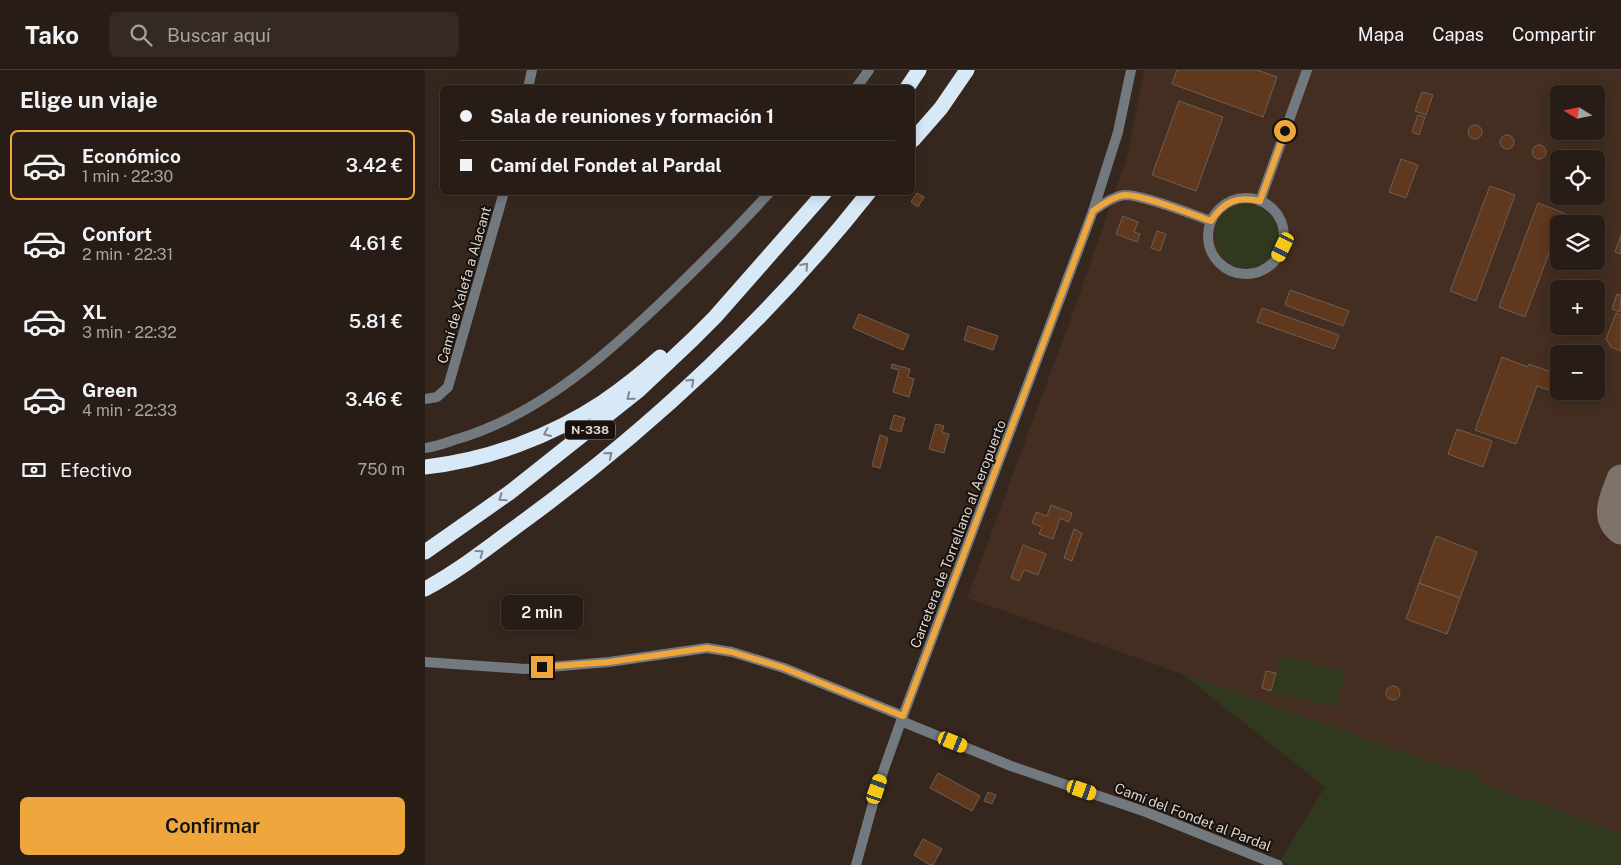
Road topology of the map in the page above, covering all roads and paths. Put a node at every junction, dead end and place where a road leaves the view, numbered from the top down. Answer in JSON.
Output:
{"nodes":[{"id":1,"x":532,"y":70,"type":"edge"},
{"id":2,"x":869,"y":70,"type":"edge"},
{"id":3,"x":919,"y":70,"type":"edge"},
{"id":4,"x":957,"y":70,"type":"edge"},
{"id":5,"x":967,"y":70,"type":"edge"},
{"id":6,"x":1131,"y":70,"type":"edge"},
{"id":7,"x":1307,"y":70,"type":"edge"},
{"id":8,"x":529,"y":85,"type":"edge"},
{"id":9,"x":858,"y":85,"type":"edge"},
{"id":10,"x":909,"y":85,"type":"edge"},
{"id":11,"x":915,"y":132,"type":"edge"},
{"id":12,"x":915,"y":138,"type":"edge"},
{"id":13,"x":503,"y":195,"type":"edge"},
{"id":14,"x":767,"y":195,"type":"edge"},
{"id":15,"x":822,"y":195,"type":"edge"},
{"id":16,"x":866,"y":195,"type":"edge"},
{"id":17,"x":1260,"y":201,"type":"junction"},
{"id":18,"x":1093,"y":211,"type":"junction"},
{"id":19,"x":1211,"y":221,"type":"junction"},
{"id":20,"x":739,"y":289,"type":"junction"},
{"id":21,"x":425,"y":399,"type":"edge"},
{"id":22,"x":425,"y":448,"type":"edge"},
{"id":23,"x":425,"y":467,"type":"edge"},
{"id":24,"x":425,"y":552,"type":"edge"},
{"id":25,"x":439,"y":581,"type":"junction"},
{"id":26,"x":425,"y":589,"type":"edge"},
{"id":27,"x":425,"y":594,"type":"edge"},
{"id":28,"x":425,"y":662,"type":"edge"},
{"id":29,"x":902,"y":719,"type":"junction"},
{"id":30,"x":856,"y":865,"type":"edge"},
{"id":31,"x":1278,"y":865,"type":"edge"}],
"edges":[{"from":1,"to":8,"type":"street"},
{"from":2,"to":9,"type":"street"},
{"from":3,"to":10,"type":"highway"},
{"from":4,"to":11,"type":"highway"},
{"from":5,"to":12,"type":"highway"},
{"from":6,"to":18,"type":"street","name":"Carretera de Torrellano al Aeropuerto"},
{"from":7,"to":17,"type":"street"},
{"from":13,"to":21,"type":"street","name":"Camí de Xalefa a Alacant"},
{"from":14,"to":22,"type":"street"},
{"from":15,"to":20,"type":"highway","number":"N-338"},
{"from":25,"to":16,"type":"highway","number":"N-338","one_way":true},
{"from":17,"to":19,"type":"street"},
{"from":17,"to":19,"type":"street"},
{"from":18,"to":19,"type":"street"},
{"from":18,"to":29,"type":"street","name":"Carretera de Torrellano al Aeropuerto"},
{"from":20,"to":23,"type":"highway","one_way":true},
{"from":20,"to":24,"type":"highway","number":"N-338","one_way":true},
{"from":25,"to":26,"type":"highway","number":"N-338"},
{"from":25,"to":27,"type":"highway"},
{"from":28,"to":29,"type":"street","name":"Camí del Fondet al Pardal"},
{"from":29,"to":30,"type":"street","name":"Carretera de Torrellano al Aeropuerto"},
{"from":29,"to":31,"type":"street","name":"Camí del Fondet al Pardal"}]}
